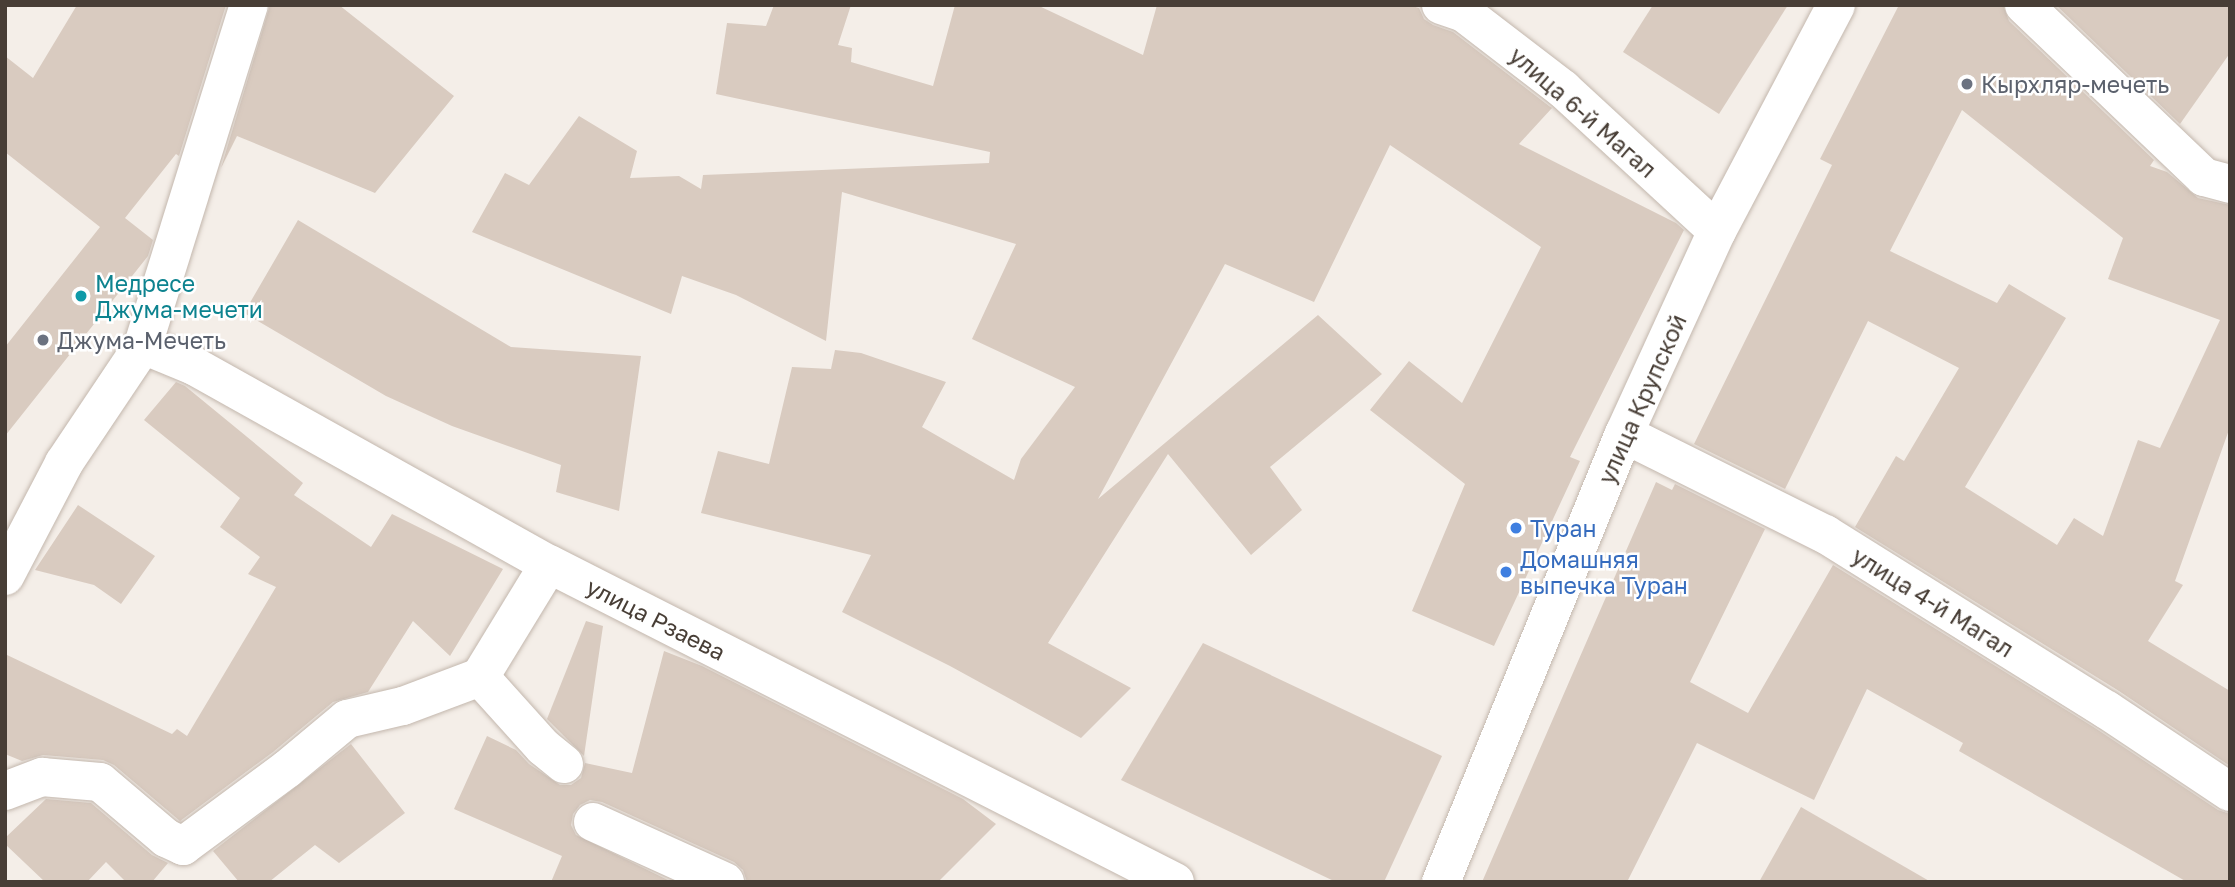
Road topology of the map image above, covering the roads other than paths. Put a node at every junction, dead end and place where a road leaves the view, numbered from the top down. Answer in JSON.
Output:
{"nodes":[{"id":1,"x":249,"y":5,"type":"edge"},
{"id":2,"x":1441,"y":5,"type":"edge"},
{"id":3,"x":1836,"y":5,"type":"edge"},
{"id":4,"x":2024,"y":5,"type":"edge"},
{"id":5,"x":2230,"y":184,"type":"edge"},
{"id":6,"x":1717,"y":231,"type":"junction"},
{"id":7,"x":143,"y":345,"type":"junction"},
{"id":8,"x":1624,"y":434,"type":"junction"},
{"id":9,"x":549,"y":564,"type":"junction"},
{"id":10,"x":5,"y":576,"type":"edge"},
{"id":11,"x":480,"y":677,"type":"junction"},
{"id":12,"x":565,"y":764,"type":"dead end"},
{"id":13,"x":5,"y":791,"type":"edge"},
{"id":14,"x":2230,"y":792,"type":"edge"},
{"id":15,"x":593,"y":822,"type":"dead end"},
{"id":16,"x":725,"y":882,"type":"edge"},
{"id":17,"x":1175,"y":882,"type":"edge"},
{"id":18,"x":1441,"y":882,"type":"edge"}],
"edges":[{"from":1,"to":7,"type":"street"},
{"from":2,"to":6,"type":"street","name":"улица 6-й Магал"},
{"from":3,"to":6,"type":"street","name":"улица Крупской"},
{"from":4,"to":5,"type":"street"},
{"from":6,"to":8,"type":"street","name":"улица Крупской"},
{"from":7,"to":9,"type":"street","name":"улица Рзаева"},
{"from":7,"to":10,"type":"street"},
{"from":8,"to":14,"type":"street","name":"улица 4-й Магал"},
{"from":8,"to":18,"type":"street","name":"улица Крупской"},
{"from":9,"to":11,"type":"street"},
{"from":9,"to":17,"type":"street","name":"улица Рзаева"},
{"from":11,"to":12,"type":"street"},
{"from":11,"to":13,"type":"street"},
{"from":15,"to":16,"type":"street"}]}
